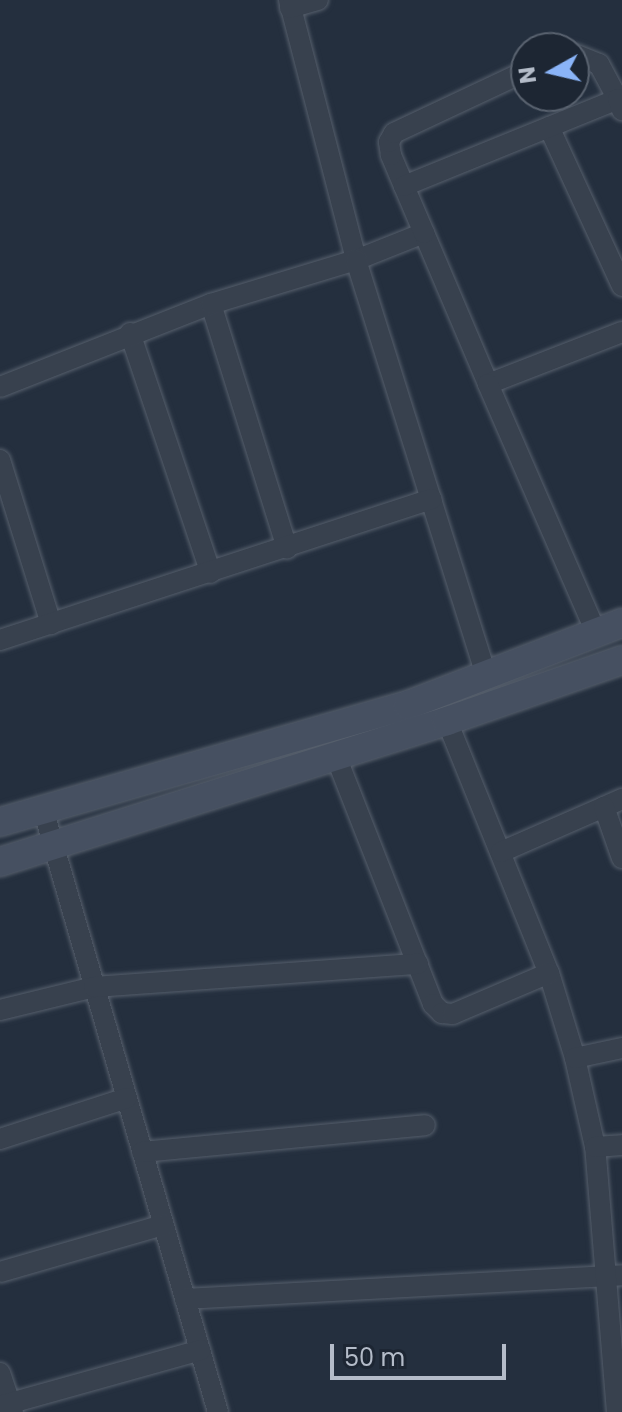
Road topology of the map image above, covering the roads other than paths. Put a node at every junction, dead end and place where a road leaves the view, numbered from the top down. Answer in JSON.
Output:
{"nodes":[{"id":1,"x":318,"y":0,"type":"edge"},
{"id":2,"x":290,"y":4,"type":"edge"},
{"id":3,"x":590,"y":60,"type":"edge"},
{"id":4,"x":510,"y":79,"type":"edge"},
{"id":5,"x":620,"y":104,"type":"edge"},
{"id":6,"x":549,"y":127,"type":"junction"},
{"id":7,"x":404,"y":186,"type":"junction"},
{"id":8,"x":424,"y":233,"type":"junction"},
{"id":9,"x":356,"y":260,"type":"junction"},
{"id":10,"x":622,"y":286,"type":"edge"},
{"id":11,"x":211,"y":304,"type":"junction"},
{"id":12,"x":622,"y":332,"type":"edge"},
{"id":13,"x":130,"y":333,"type":"junction"},
{"id":14,"x":488,"y":384,"type":"junction"},
{"id":15,"x":0,"y":387,"type":"edge"},
{"id":16,"x":0,"y":460,"type":"edge"},
{"id":17,"x":432,"y":499,"type":"junction"},
{"id":18,"x":287,"y":548,"type":"junction"},
{"id":19,"x":211,"y":573,"type":"junction"},
{"id":20,"x":51,"y":624,"type":"junction"},
{"id":21,"x":610,"y":629,"type":"edge"},
{"id":22,"x":0,"y":640,"type":"edge"},
{"id":23,"x":622,"y":660,"type":"edge"},
{"id":24,"x":486,"y":675,"type":"junction"},
{"id":25,"x":447,"y":721,"type":"junction"},
{"id":26,"x":335,"y":754,"type":"junction"},
{"id":27,"x":613,"y":803,"type":"edge"},
{"id":28,"x":43,"y":809,"type":"junction"},
{"id":29,"x":0,"y":822,"type":"edge"},
{"id":30,"x":53,"y":845,"type":"junction"},
{"id":31,"x":501,"y":852,"type":"junction"},
{"id":32,"x":622,"y":858,"type":"edge"},
{"id":33,"x":0,"y":862,"type":"edge"},
{"id":34,"x":418,"y":964,"type":"junction"},
{"id":35,"x":549,"y":973,"type":"junction"},
{"id":36,"x":94,"y":987,"type":"junction"},
{"id":37,"x":0,"y":1010,"type":"edge"},
{"id":38,"x":622,"y":1048,"type":"edge"},
{"id":39,"x":575,"y":1058,"type":"junction"},
{"id":40,"x":127,"y":1098,"type":"junction"},
{"id":41,"x":425,"y":1125,"type":"dead end"},
{"id":42,"x":0,"y":1139,"type":"edge"},
{"id":43,"x":622,"y":1145,"type":"edge"},
{"id":44,"x":595,"y":1147,"type":"junction"},
{"id":45,"x":142,"y":1152,"type":"junction"},
{"id":46,"x":163,"y":1225,"type":"junction"},
{"id":47,"x":0,"y":1272,"type":"edge"},
{"id":48,"x":614,"y":1275,"type":"edge"},
{"id":49,"x":185,"y":1299,"type":"junction"},
{"id":50,"x":200,"y":1350,"type":"junction"},
{"id":51,"x":0,"y":1373,"type":"edge"},
{"id":52,"x":8,"y":1407,"type":"edge"},
{"id":53,"x":218,"y":1412,"type":"edge"},
{"id":54,"x":617,"y":1412,"type":"edge"}],
"edges":[{"from":1,"to":2,"type":"street"},
{"from":2,"to":9,"type":"street"},
{"from":3,"to":5,"type":"street"},
{"from":4,"to":7,"type":"street"},
{"from":5,"to":6,"type":"street"},
{"from":6,"to":7,"type":"street"},
{"from":6,"to":10,"type":"street"},
{"from":7,"to":8,"type":"street"},
{"from":8,"to":9,"type":"street"},
{"from":8,"to":14,"type":"street"},
{"from":9,"to":11,"type":"street"},
{"from":9,"to":17,"type":"street"},
{"from":11,"to":13,"type":"street"},
{"from":11,"to":18,"type":"street"},
{"from":12,"to":14,"type":"street"},
{"from":13,"to":15,"type":"street"},
{"from":13,"to":19,"type":"street"},
{"from":14,"to":21,"type":"street"},
{"from":16,"to":20,"type":"street"},
{"from":17,"to":18,"type":"street"},
{"from":17,"to":24,"type":"street"},
{"from":18,"to":19,"type":"street"},
{"from":19,"to":20,"type":"street"},
{"from":20,"to":22,"type":"street"},
{"from":21,"to":24,"type":"main road"},
{"from":23,"to":25,"type":"main road"},
{"from":24,"to":28,"type":"main road"},
{"from":25,"to":26,"type":"main road"},
{"from":25,"to":31,"type":"street"},
{"from":26,"to":30,"type":"main road"},
{"from":26,"to":34,"type":"street"},
{"from":27,"to":31,"type":"street"},
{"from":27,"to":32,"type":"street"},
{"from":28,"to":29,"type":"main road"},
{"from":28,"to":30,"type":"street"},
{"from":30,"to":33,"type":"main road"},
{"from":30,"to":36,"type":"street"},
{"from":31,"to":35,"type":"street"},
{"from":34,"to":35,"type":"street"},
{"from":34,"to":36,"type":"street"},
{"from":35,"to":39,"type":"street"},
{"from":36,"to":37,"type":"street"},
{"from":36,"to":40,"type":"street"},
{"from":38,"to":39,"type":"street"},
{"from":39,"to":44,"type":"street"},
{"from":40,"to":42,"type":"street"},
{"from":40,"to":45,"type":"street"},
{"from":41,"to":45,"type":"street"},
{"from":43,"to":44,"type":"street"},
{"from":44,"to":48,"type":"street"},
{"from":45,"to":46,"type":"street"},
{"from":46,"to":47,"type":"street"},
{"from":46,"to":49,"type":"street"},
{"from":48,"to":49,"type":"street"},
{"from":48,"to":54,"type":"street"},
{"from":49,"to":50,"type":"street"},
{"from":50,"to":52,"type":"street"},
{"from":50,"to":53,"type":"street"},
{"from":51,"to":52,"type":"street"}]}
